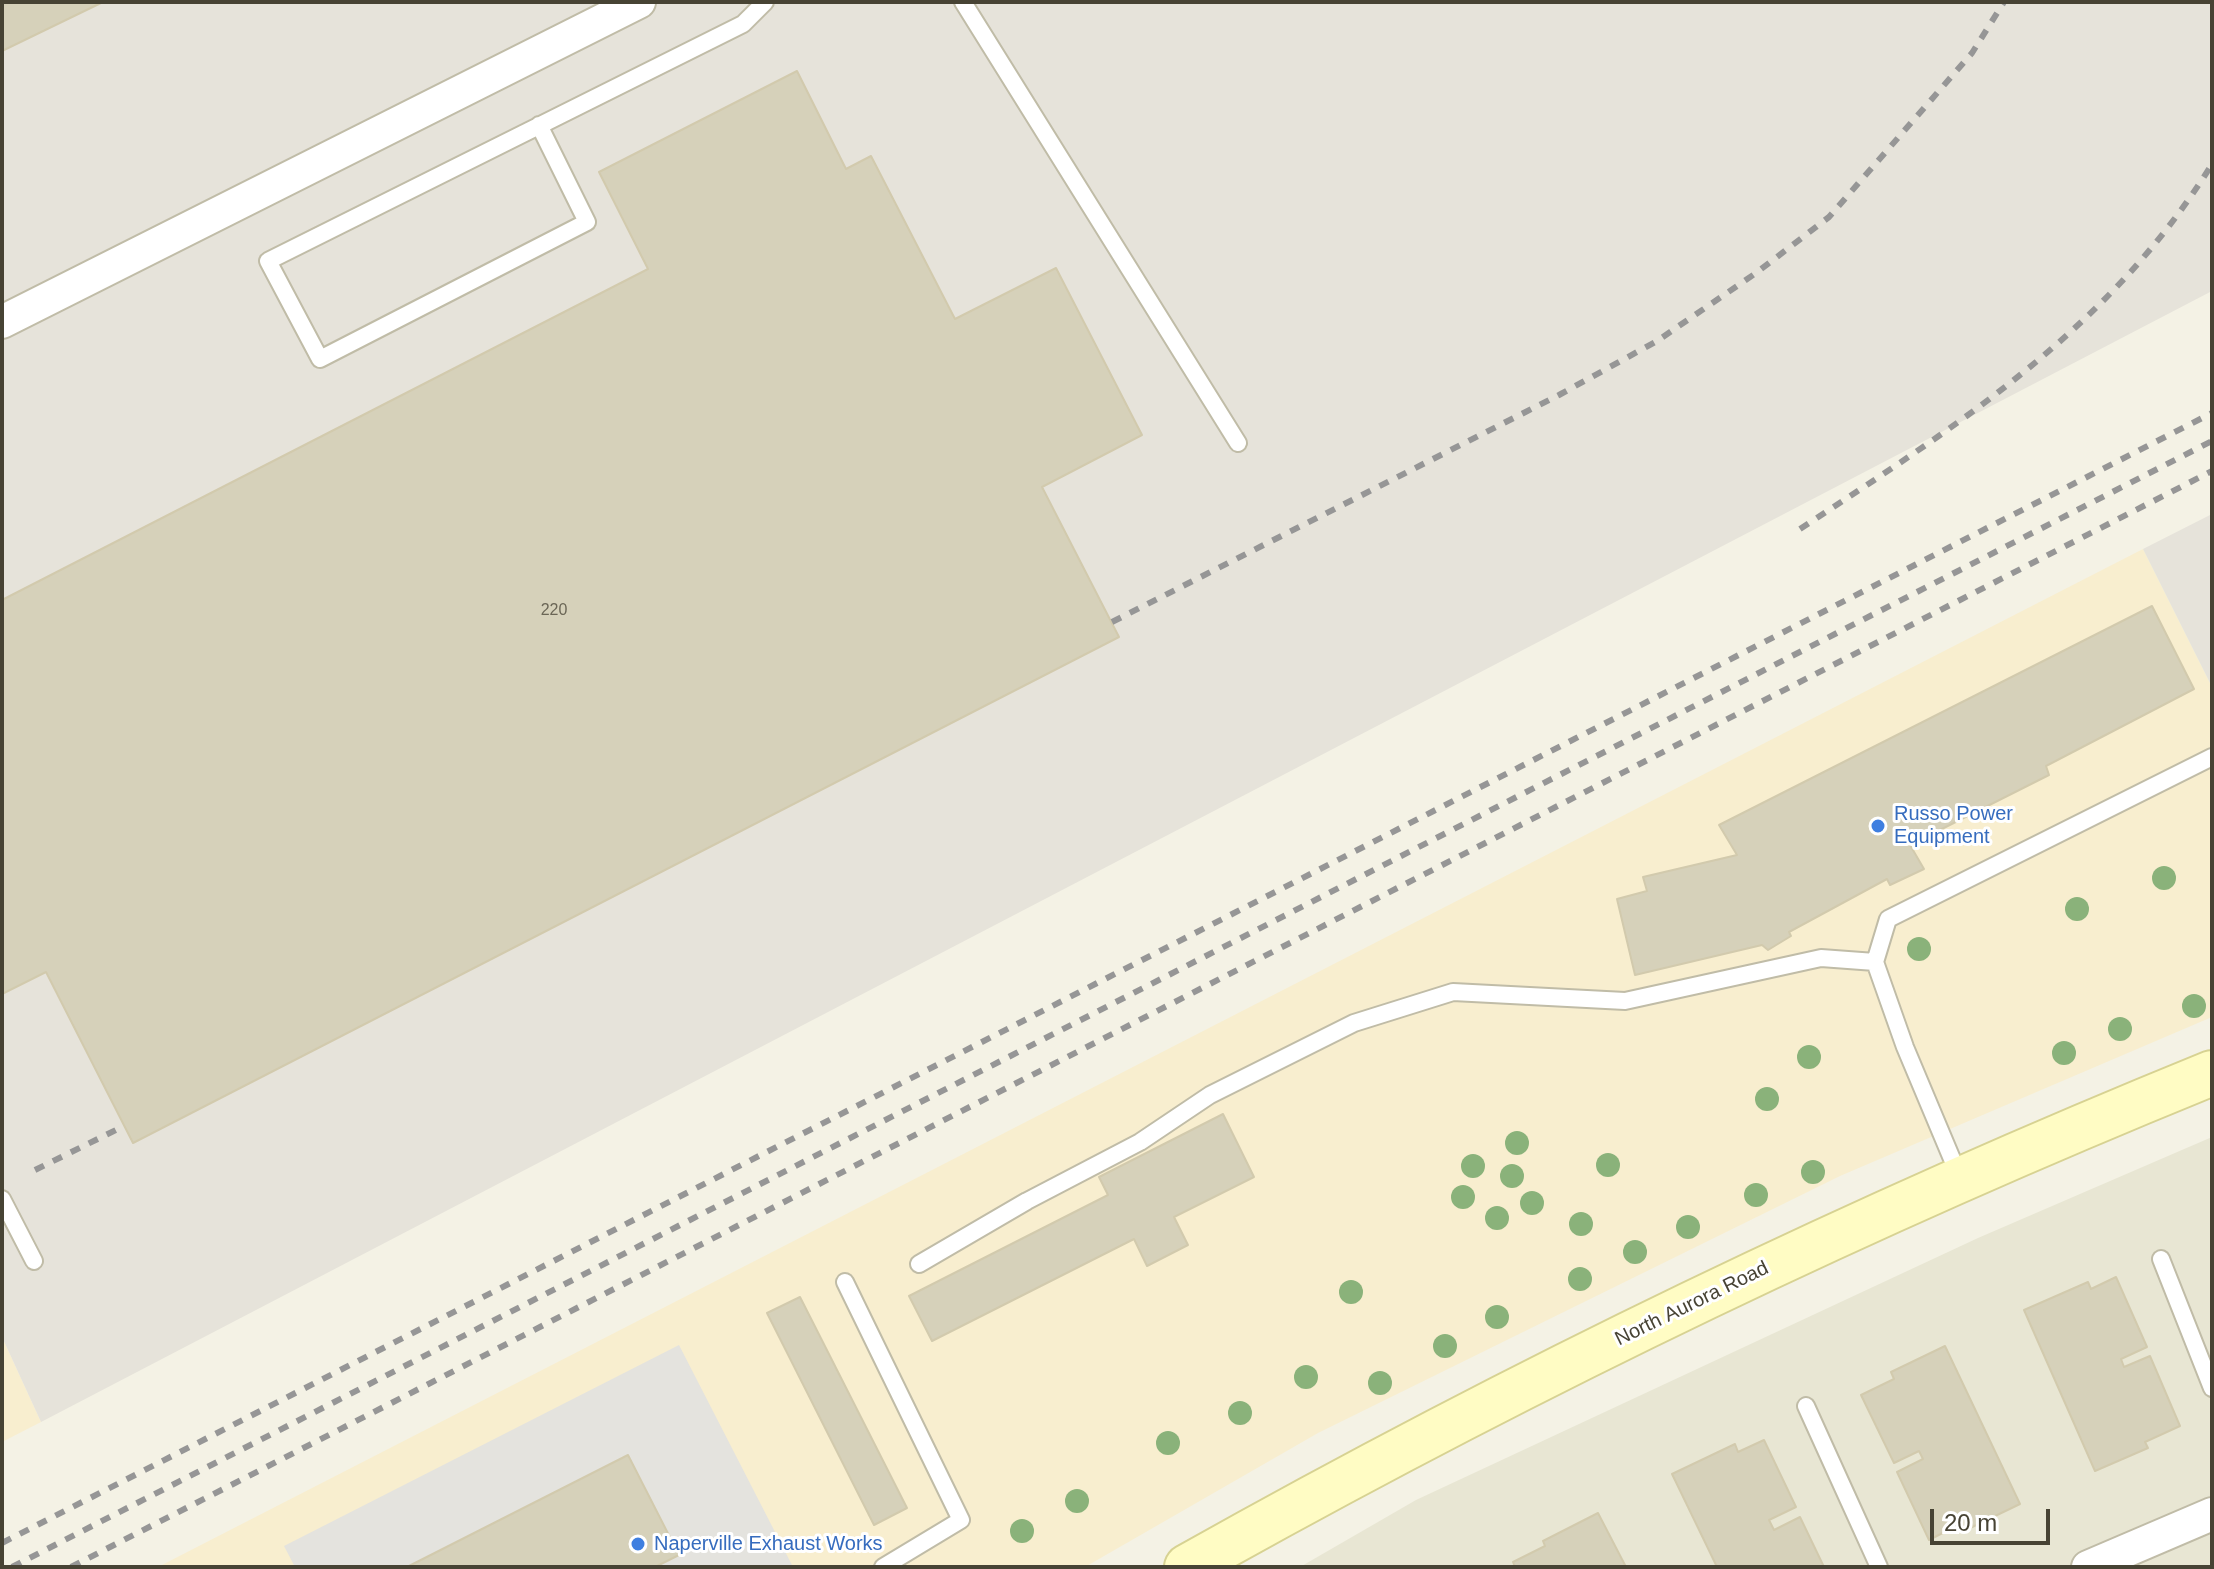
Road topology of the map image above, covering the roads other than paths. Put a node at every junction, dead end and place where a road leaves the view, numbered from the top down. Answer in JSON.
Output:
{"nodes":[{"id":1,"x":639,"y":2,"type":"edge"},
{"id":2,"x":765,"y":2,"type":"edge"},
{"id":3,"x":963,"y":2,"type":"edge"},
{"id":4,"x":539,"y":125,"type":"junction"},
{"id":5,"x":2,"y":322,"type":"edge"},
{"id":6,"x":1238,"y":443,"type":"dead end"},
{"id":7,"x":2212,"y":757,"type":"edge"},
{"id":8,"x":1875,"y":962,"type":"junction"},
{"id":9,"x":2212,"y":1073,"type":"edge"},
{"id":10,"x":1961,"y":1179,"type":"junction"},
{"id":11,"x":2,"y":1199,"type":"edge"},
{"id":12,"x":2161,"y":1259,"type":"dead end"},
{"id":13,"x":34,"y":1261,"type":"dead end"},
{"id":14,"x":919,"y":1264,"type":"dead end"},
{"id":15,"x":845,"y":1282,"type":"dead end"},
{"id":16,"x":2212,"y":1388,"type":"edge"},
{"id":17,"x":1806,"y":1406,"type":"dead end"},
{"id":18,"x":2212,"y":1514,"type":"edge"},
{"id":19,"x":884,"y":1567,"type":"edge"},
{"id":20,"x":1187,"y":1567,"type":"edge"},
{"id":21,"x":1879,"y":1567,"type":"edge"},
{"id":22,"x":2088,"y":1567,"type":"edge"}],
"edges":[{"from":1,"to":5,"type":"street"},
{"from":2,"to":4,"type":"lane"},
{"from":3,"to":6,"type":"lane"},
{"from":4,"to":4,"type":"lane"},
{"from":7,"to":8,"type":"lane"},
{"from":8,"to":10,"type":"lane"},
{"from":8,"to":14,"type":"lane"},
{"from":9,"to":10,"type":"main road","name":"North Aurora Road"},
{"from":10,"to":20,"type":"main road","name":"North Aurora Road"},
{"from":11,"to":13,"type":"lane"},
{"from":12,"to":16,"type":"lane"},
{"from":15,"to":19,"type":"lane"},
{"from":17,"to":21,"type":"lane"},
{"from":18,"to":22,"type":"street"}]}
